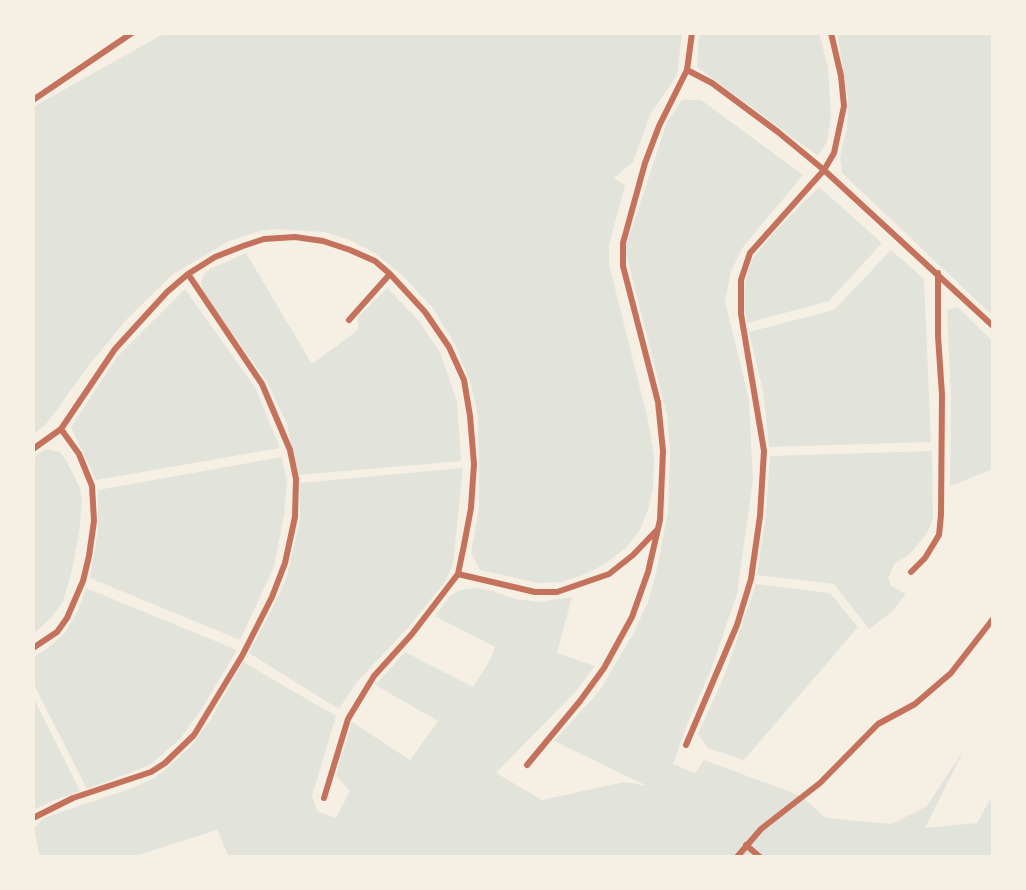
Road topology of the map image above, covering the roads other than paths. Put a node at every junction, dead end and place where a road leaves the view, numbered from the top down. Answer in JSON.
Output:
{"nodes":[{"id":1,"x":132,"y":33,"type":"edge"},
{"id":2,"x":692,"y":33,"type":"edge"},
{"id":3,"x":831,"y":33,"type":"edge"},
{"id":4,"x":687,"y":70,"type":"junction"},
{"id":5,"x":33,"y":100,"type":"edge"},
{"id":6,"x":824,"y":170,"type":"junction"},
{"id":7,"x":938,"y":273,"type":"junction"},
{"id":8,"x":188,"y":274,"type":"junction"},
{"id":9,"x":390,"y":274,"type":"junction"},
{"id":10,"x":349,"y":320,"type":"dead end"},
{"id":11,"x":993,"y":326,"type":"edge"},
{"id":12,"x":61,"y":429,"type":"junction"},
{"id":13,"x":33,"y":449,"type":"edge"},
{"id":14,"x":658,"y":529,"type":"junction"},
{"id":15,"x":911,"y":572,"type":"dead end"},
{"id":16,"x":458,"y":575,"type":"junction"},
{"id":17,"x":993,"y":619,"type":"edge"},
{"id":18,"x":33,"y":648,"type":"edge"},
{"id":19,"x":687,"y":745,"type":"dead end"},
{"id":20,"x":527,"y":765,"type":"dead end"},
{"id":21,"x":324,"y":798,"type":"dead end"},
{"id":22,"x":33,"y":818,"type":"edge"},
{"id":23,"x":746,"y":845,"type":"junction"},
{"id":24,"x":737,"y":857,"type":"edge"},
{"id":25,"x":760,"y":857,"type":"edge"}],
"edges":[{"from":1,"to":5,"type":"street"},
{"from":2,"to":4,"type":"street"},
{"from":3,"to":6,"type":"street"},
{"from":4,"to":6,"type":"street"},
{"from":4,"to":14,"type":"street"},
{"from":6,"to":7,"type":"street"},
{"from":6,"to":19,"type":"street"},
{"from":7,"to":11,"type":"street"},
{"from":7,"to":15,"type":"street"},
{"from":8,"to":9,"type":"street"},
{"from":8,"to":12,"type":"street"},
{"from":8,"to":22,"type":"street"},
{"from":9,"to":10,"type":"street"},
{"from":9,"to":16,"type":"street"},
{"from":12,"to":13,"type":"street"},
{"from":12,"to":18,"type":"street"},
{"from":14,"to":16,"type":"street"},
{"from":14,"to":20,"type":"street"},
{"from":16,"to":21,"type":"street"},
{"from":17,"to":23,"type":"street"},
{"from":23,"to":24,"type":"street"},
{"from":23,"to":25,"type":"street"}]}
